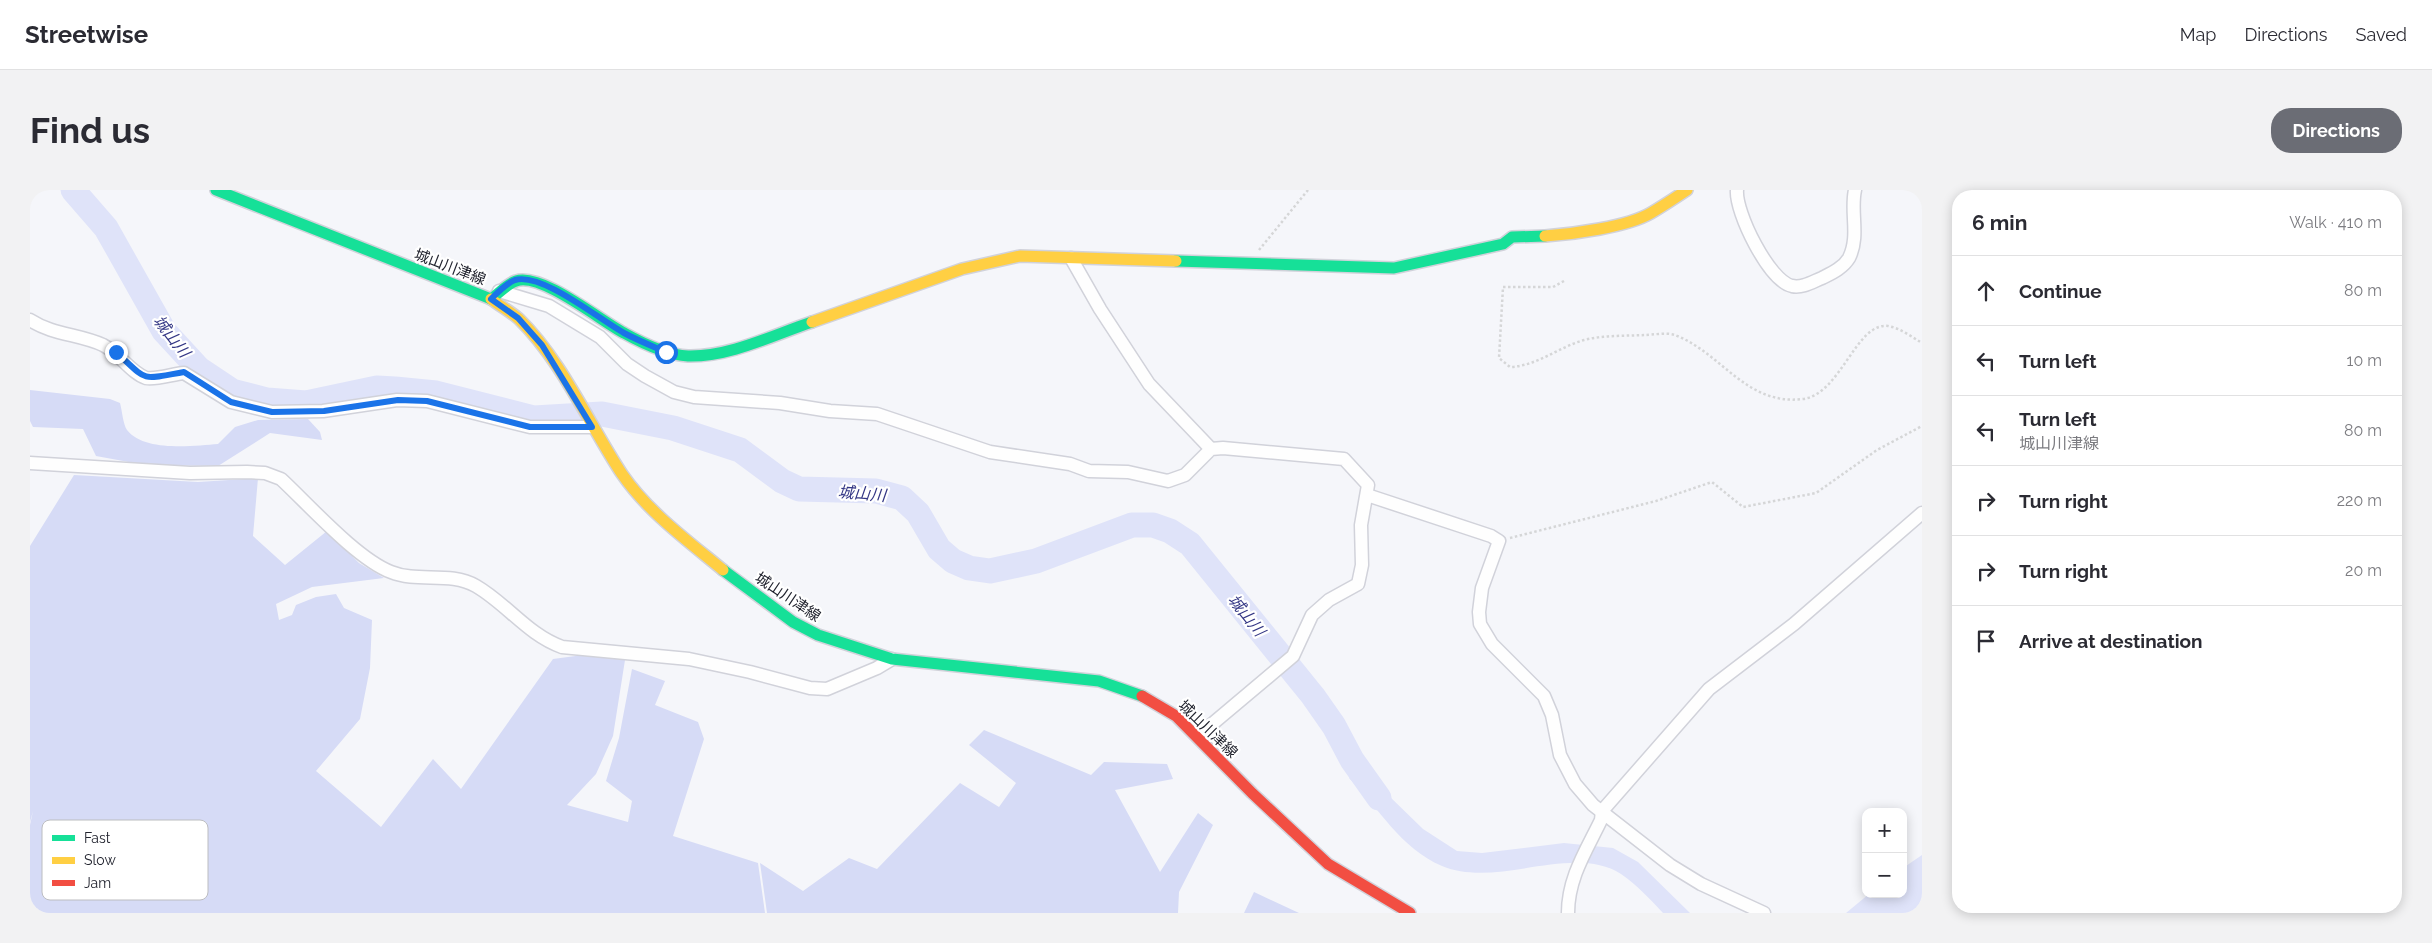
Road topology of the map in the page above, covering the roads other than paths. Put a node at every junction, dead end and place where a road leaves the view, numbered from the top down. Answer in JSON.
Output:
{"nodes":[{"id":1,"x":216,"y":190,"type":"edge"},
{"id":2,"x":1688,"y":190,"type":"edge"},
{"id":3,"x":1737,"y":190,"type":"edge"},
{"id":4,"x":1854,"y":190,"type":"edge"},
{"id":5,"x":1071,"y":258,"type":"junction"},
{"id":6,"x":495,"y":295,"type":"junction"},
{"id":7,"x":30,"y":320,"type":"edge"},
{"id":8,"x":590,"y":424,"type":"junction"},
{"id":9,"x":1211,"y":449,"type":"junction"},
{"id":10,"x":30,"y":463,"type":"edge"},
{"id":11,"x":1367,"y":495,"type":"junction"},
{"id":12,"x":1922,"y":513,"type":"edge"},
{"id":13,"x":892,"y":660,"type":"junction"},
{"id":14,"x":1205,"y":730,"type":"dead end"},
{"id":15,"x":1602,"y":811,"type":"junction"},
{"id":16,"x":1410,"y":913,"type":"edge"},
{"id":17,"x":1568,"y":913,"type":"edge"},
{"id":18,"x":1764,"y":913,"type":"edge"}],
"edges":[{"from":1,"to":6,"type":"main road","name":"城山川津線"},
{"from":2,"to":5,"type":"main road"},
{"from":3,"to":4,"type":"street"},
{"from":5,"to":6,"type":"main road"},
{"from":5,"to":9,"type":"street"},
{"from":6,"to":8,"type":"main road","name":"城山川津線"},
{"from":6,"to":9,"type":"street"},
{"from":7,"to":8,"type":"street"},
{"from":8,"to":13,"type":"main road","name":"城山川津線"},
{"from":9,"to":11,"type":"street"},
{"from":10,"to":13,"type":"street"},
{"from":11,"to":14,"type":"street"},
{"from":11,"to":15,"type":"street"},
{"from":12,"to":15,"type":"street"},
{"from":13,"to":16,"type":"main road","name":"城山川津線"},
{"from":15,"to":17,"type":"street"},
{"from":15,"to":18,"type":"street"}]}
